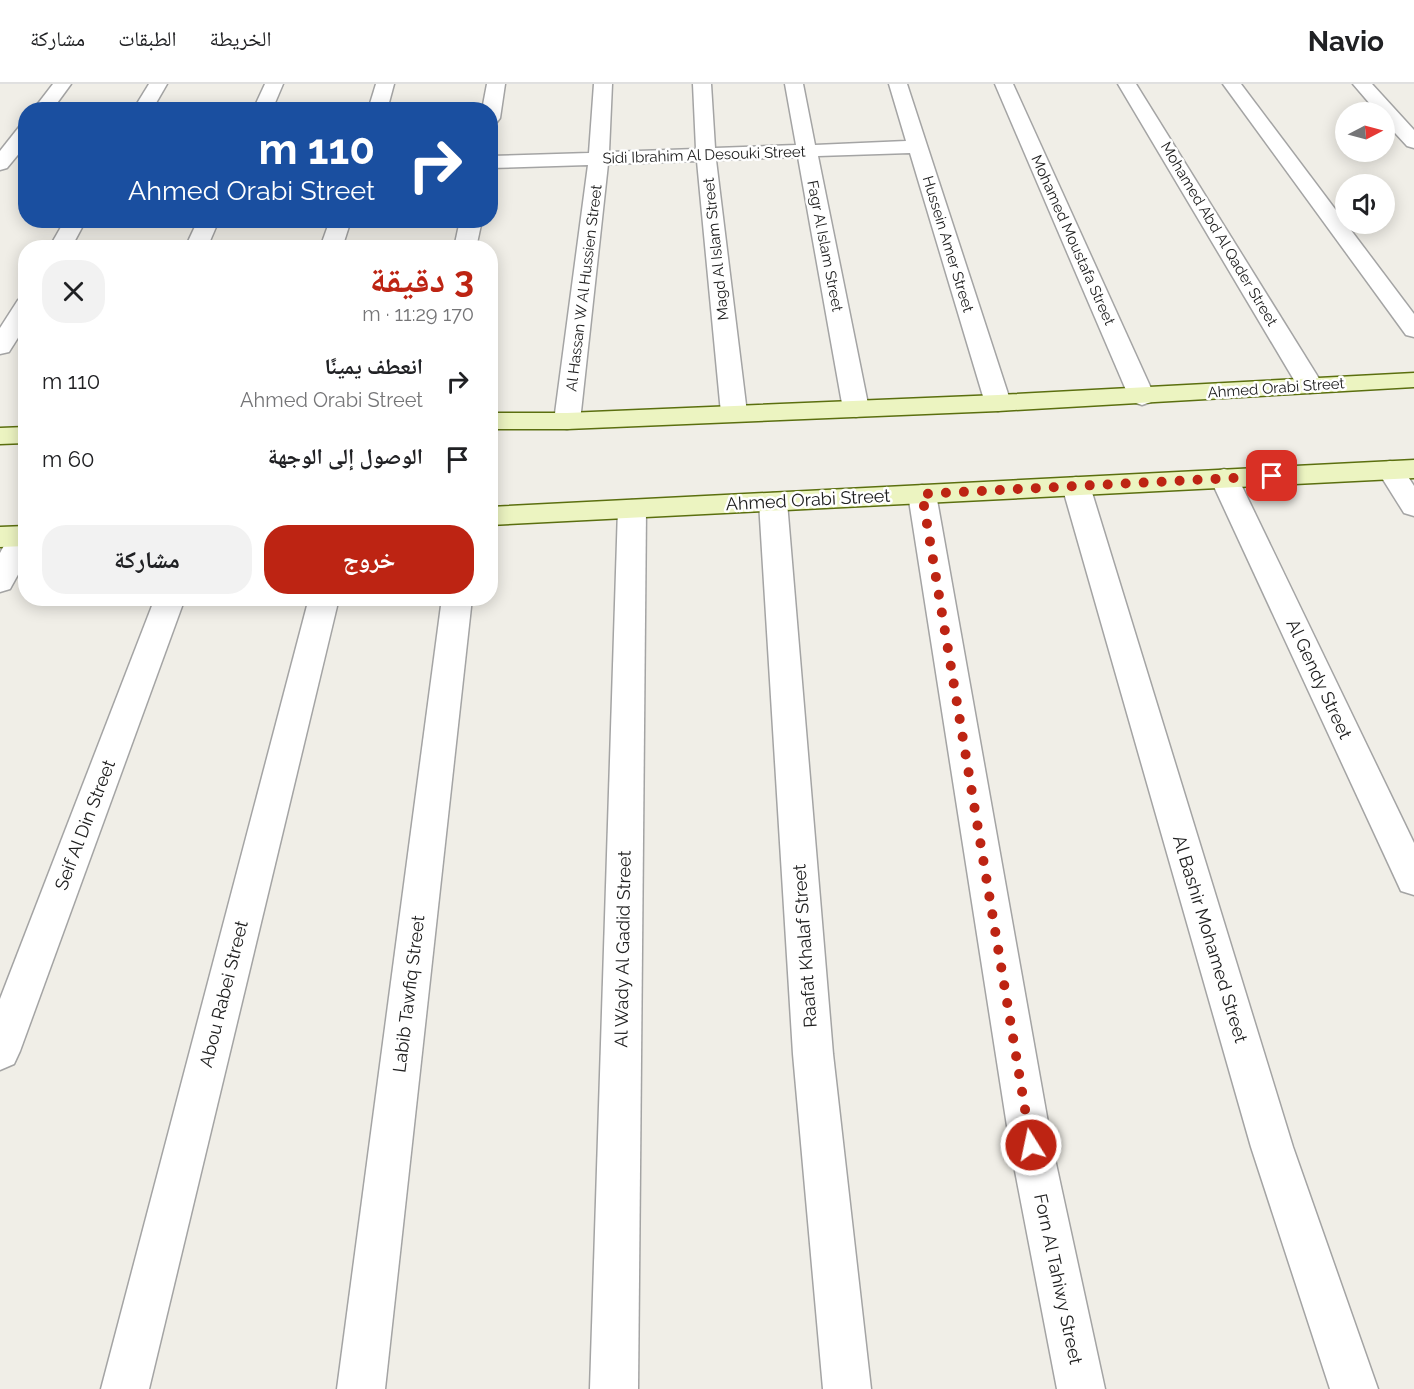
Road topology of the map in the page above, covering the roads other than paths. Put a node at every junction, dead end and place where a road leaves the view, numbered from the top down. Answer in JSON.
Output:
{"nodes":[{"id":1,"x":62,"y":84,"type":"edge"},
{"id":2,"x":158,"y":84,"type":"edge"},
{"id":3,"x":274,"y":84,"type":"edge"},
{"id":4,"x":385,"y":84,"type":"edge"},
{"id":5,"x":496,"y":84,"type":"edge"},
{"id":6,"x":603,"y":84,"type":"edge"},
{"id":7,"x":702,"y":84,"type":"edge"},
{"id":8,"x":794,"y":84,"type":"edge"},
{"id":9,"x":898,"y":84,"type":"edge"},
{"id":10,"x":1004,"y":84,"type":"edge"},
{"id":11,"x":1127,"y":84,"type":"edge"},
{"id":12,"x":1232,"y":84,"type":"edge"},
{"id":13,"x":1362,"y":84,"type":"edge"},
{"id":14,"x":48,"y":102,"type":"edge"},
{"id":15,"x":147,"y":102,"type":"edge"},
{"id":16,"x":266,"y":102,"type":"edge"},
{"id":17,"x":379,"y":102,"type":"edge"},
{"id":18,"x":493,"y":102,"type":"edge"},
{"id":19,"x":18,"y":141,"type":"edge"},
{"id":20,"x":1414,"y":142,"type":"edge"},
{"id":21,"x":917,"y":147,"type":"junction"},
{"id":22,"x":807,"y":152,"type":"junction"},
{"id":23,"x":706,"y":156,"type":"junction"},
{"id":24,"x":599,"y":159,"type":"junction"},
{"id":25,"x":498,"y":162,"type":"edge"},
{"id":26,"x":0,"y":164,"type":"edge"},
{"id":27,"x":0,"y":304,"type":"edge"},
{"id":28,"x":18,"y":304,"type":"edge"},
{"id":29,"x":18,"y":317,"type":"edge"},
{"id":30,"x":1414,"y":330,"type":"edge"},
{"id":31,"x":0,"y":347,"type":"edge"},
{"id":32,"x":1414,"y":380,"type":"edge"},
{"id":33,"x":1310,"y":385,"type":"junction"},
{"id":34,"x":1142,"y":397,"type":"junction"},
{"id":35,"x":998,"y":403,"type":"junction"},
{"id":36,"x":856,"y":409,"type":"junction"},
{"id":37,"x":734,"y":413,"type":"junction"},
{"id":38,"x":498,"y":421,"type":"edge"},
{"id":39,"x":567,"y":421,"type":"junction"},
{"id":40,"x":18,"y":435,"type":"edge"},
{"id":41,"x":0,"y":436,"type":"edge"},
{"id":42,"x":1402,"y":469,"type":"edge"},
{"id":43,"x":1224,"y":478,"type":"junction"},
{"id":44,"x":1076,"y":486,"type":"junction"},
{"id":45,"x":922,"y":494,"type":"junction"},
{"id":46,"x":773,"y":502,"type":"junction"},
{"id":47,"x":1414,"y":507,"type":"edge"},
{"id":48,"x":632,"y":509,"type":"junction"},
{"id":49,"x":498,"y":516,"type":"edge"},
{"id":50,"x":16,"y":537,"type":"edge"},
{"id":51,"x":0,"y":582,"type":"edge"},
{"id":52,"x":167,"y":606,"type":"edge"},
{"id":53,"x":322,"y":606,"type":"edge"},
{"id":54,"x":456,"y":606,"type":"edge"},
{"id":55,"x":1414,"y":879,"type":"edge"},
{"id":56,"x":0,"y":1051,"type":"edge"},
{"id":57,"x":125,"y":1389,"type":"edge"},
{"id":58,"x":360,"y":1389,"type":"edge"},
{"id":59,"x":614,"y":1389,"type":"edge"},
{"id":60,"x":847,"y":1389,"type":"edge"},
{"id":61,"x":1081,"y":1389,"type":"edge"},
{"id":62,"x":1354,"y":1389,"type":"edge"}],
"edges":[{"from":1,"to":14,"type":"street"},
{"from":2,"to":15,"type":"street"},
{"from":3,"to":16,"type":"street"},
{"from":4,"to":17,"type":"street"},
{"from":5,"to":18,"type":"street"},
{"from":6,"to":24,"type":"street","name":"Al Hassan W Al Hussien Street"},
{"from":7,"to":23,"type":"street","name":"Magd Al Islam Street"},
{"from":8,"to":22,"type":"street","name":"Fagr Al Islam Street"},
{"from":9,"to":21,"type":"street","name":"Hussein Amer Street"},
{"from":10,"to":34,"type":"street","name":"Mohamed Moustafa Street"},
{"from":11,"to":33,"type":"street","name":"Mohamed Abd Al Qader Street"},
{"from":12,"to":30,"type":"street"},
{"from":13,"to":20,"type":"street"},
{"from":19,"to":26,"type":"street"},
{"from":21,"to":22,"type":"street","name":"Sidi Ibrahim Al Desouki Street"},
{"from":21,"to":35,"type":"street","name":"Hussein Amer Street"},
{"from":22,"to":23,"type":"street","name":"Sidi Ibrahim Al Desouki Street"},
{"from":22,"to":36,"type":"street","name":"Fagr Al Islam Street"},
{"from":23,"to":24,"type":"street","name":"Sidi Ibrahim Al Desouki Street"},
{"from":23,"to":37,"type":"street","name":"Magd Al Islam Street"},
{"from":24,"to":25,"type":"street","name":"Sidi Ibrahim Al Desouki Street"},
{"from":24,"to":39,"type":"street","name":"Al Hassan W Al Hussien Street"},
{"from":27,"to":28,"type":"street"},
{"from":29,"to":31,"type":"street"},
{"from":32,"to":33,"type":"street","name":"Ahmed Orabi Street"},
{"from":33,"to":34,"type":"street","name":"Ahmed Orabi Street"},
{"from":34,"to":35,"type":"street","name":"Ahmed Orabi Street"},
{"from":35,"to":36,"type":"street","name":"Ahmed Orabi Street"},
{"from":36,"to":37,"type":"street","name":"Ahmed Orabi Street"},
{"from":37,"to":39,"type":"street","name":"Ahmed Orabi Street"},
{"from":38,"to":39,"type":"street","name":"Ahmed Orabi Street"},
{"from":40,"to":41,"type":"street"},
{"from":42,"to":43,"type":"street","name":"Ahmed Orabi Street"},
{"from":42,"to":47,"type":"street"},
{"from":43,"to":44,"type":"street","name":"Ahmed Orabi Street"},
{"from":43,"to":55,"type":"street","name":"Al Gendy Street"},
{"from":44,"to":45,"type":"street","name":"Ahmed Orabi Street"},
{"from":44,"to":62,"type":"street","name":"Al Bashir Mohamed Street"},
{"from":45,"to":46,"type":"street","name":"Ahmed Orabi Street"},
{"from":45,"to":61,"type":"street","name":"Forn Al Tahiwy Street"},
{"from":46,"to":48,"type":"street","name":"Ahmed Orabi Street"},
{"from":46,"to":60,"type":"street","name":"Raafat Khalaf Street"},
{"from":48,"to":49,"type":"street","name":"Ahmed Orabi Street"},
{"from":48,"to":59,"type":"street","name":"Al Wady Al Gadid Street"},
{"from":50,"to":51,"type":"street"},
{"from":52,"to":56,"type":"street","name":"Seif Al Din Street"},
{"from":53,"to":57,"type":"street","name":"Abou Rabei Street"},
{"from":54,"to":58,"type":"street","name":"Labib Tawfiq Street"}]}
